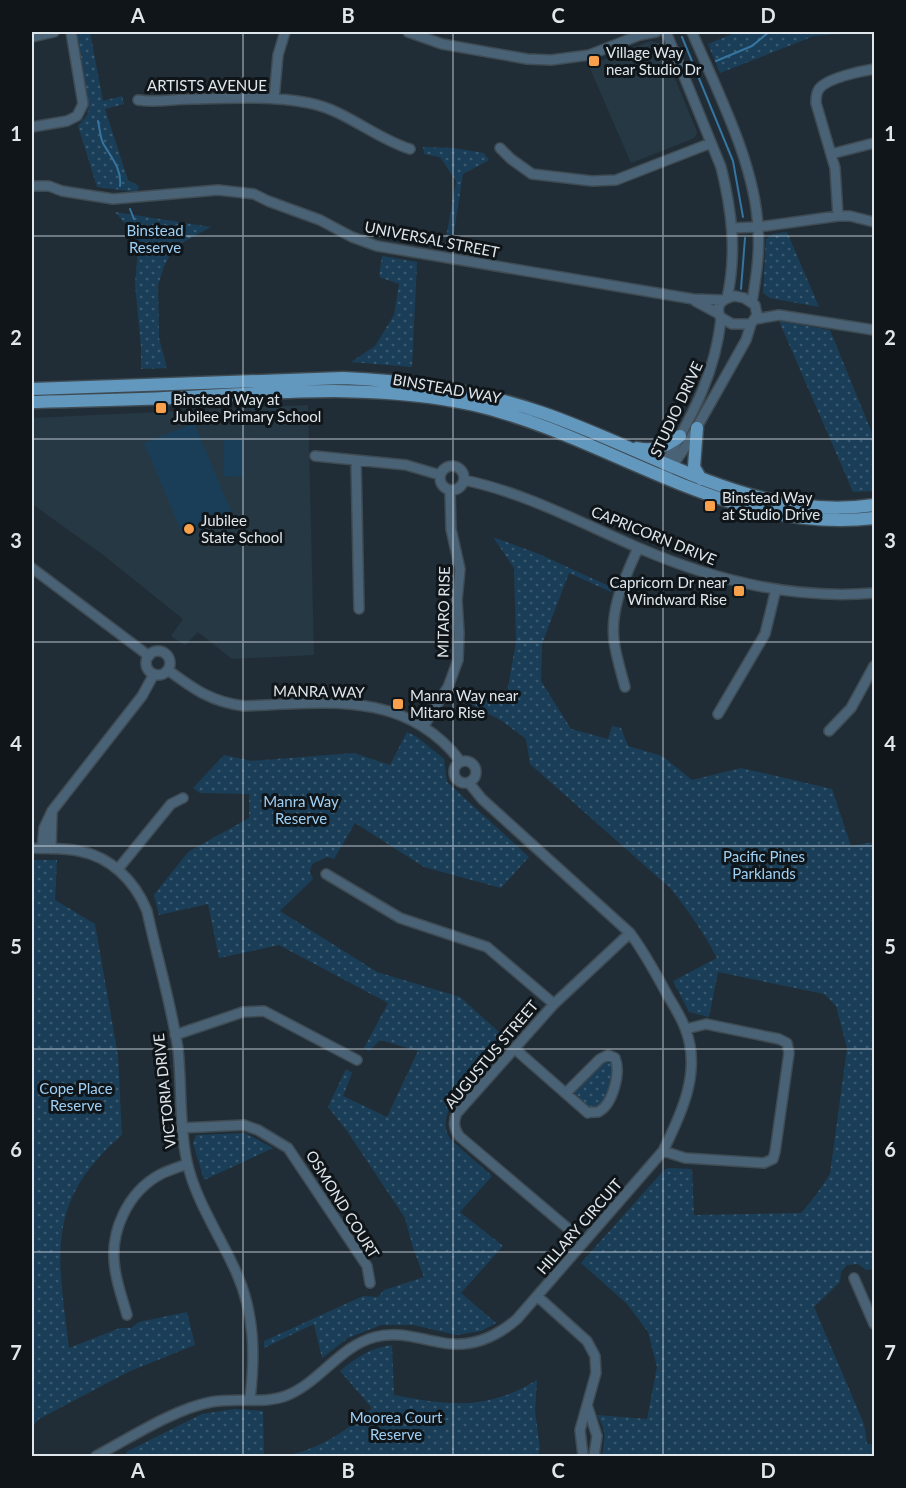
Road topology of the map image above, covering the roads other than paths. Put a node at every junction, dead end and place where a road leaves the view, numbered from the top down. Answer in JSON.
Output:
{"nodes":[{"id":1,"x":54,"y":32,"type":"edge"},
{"id":2,"x":71,"y":32,"type":"edge"},
{"id":3,"x":285,"y":32,"type":"edge"},
{"id":4,"x":408,"y":32,"type":"edge"},
{"id":5,"x":656,"y":32,"type":"edge"},
{"id":6,"x":666,"y":32,"type":"edge"},
{"id":7,"x":692,"y":32,"type":"edge"},
{"id":8,"x":642,"y":33,"type":"edge"},
{"id":9,"x":32,"y":37,"type":"edge"},
{"id":10,"x":874,"y":69,"type":"edge"},
{"id":11,"x":274,"y":99,"type":"junction"},
{"id":12,"x":138,"y":100,"type":"dead end"},
{"id":13,"x":32,"y":126,"type":"edge"},
{"id":14,"x":711,"y":142,"type":"junction"},
{"id":15,"x":874,"y":143,"type":"edge"},
{"id":16,"x":500,"y":148,"type":"dead end"},
{"id":17,"x":410,"y":149,"type":"dead end"},
{"id":18,"x":831,"y":154,"type":"junction"},
{"id":19,"x":32,"y":186,"type":"edge"},
{"id":20,"x":838,"y":216,"type":"junction"},
{"id":21,"x":874,"y":222,"type":"edge"},
{"id":22,"x":758,"y":226,"type":"junction"},
{"id":23,"x":732,"y":228,"type":"junction"},
{"id":24,"x":693,"y":299,"type":"junction"},
{"id":25,"x":724,"y":299,"type":"junction"},
{"id":26,"x":752,"y":302,"type":"junction"},
{"id":27,"x":720,"y":317,"type":"junction"},
{"id":28,"x":753,"y":322,"type":"junction"},
{"id":29,"x":874,"y":330,"type":"edge"},
{"id":30,"x":32,"y":389,"type":"edge"},
{"id":31,"x":32,"y":402,"type":"edge"},
{"id":32,"x":697,"y":428,"type":"junction"},
{"id":33,"x":680,"y":436,"type":"junction"},
{"id":34,"x":619,"y":443,"type":"junction"},
{"id":35,"x":315,"y":456,"type":"dead end"},
{"id":36,"x":356,"y":461,"type":"junction"},
{"id":37,"x":669,"y":466,"type":"junction"},
{"id":38,"x":440,"y":475,"type":"junction"},
{"id":39,"x":663,"y":477,"type":"junction"},
{"id":40,"x":701,"y":479,"type":"junction"},
{"id":41,"x":464,"y":480,"type":"junction"},
{"id":42,"x":450,"y":490,"type":"junction"},
{"id":43,"x":874,"y":505,"type":"edge"},
{"id":44,"x":874,"y":518,"type":"edge"},
{"id":45,"x":638,"y":548,"type":"junction"},
{"id":46,"x":32,"y":568,"type":"edge"},
{"id":47,"x":776,"y":590,"type":"junction"},
{"id":48,"x":874,"y":593,"type":"edge"},
{"id":49,"x":359,"y":609,"type":"dead end"},
{"id":50,"x":149,"y":656,"type":"junction"},
{"id":51,"x":874,"y":666,"type":"edge"},
{"id":52,"x":168,"y":670,"type":"junction"},
{"id":53,"x":154,"y":674,"type":"junction"},
{"id":54,"x":625,"y":687,"type":"dead end"},
{"id":55,"x":718,"y":714,"type":"dead end"},
{"id":56,"x":423,"y":727,"type":"junction"},
{"id":57,"x":829,"y":731,"type":"dead end"},
{"id":58,"x":461,"y":762,"type":"junction"},
{"id":59,"x":469,"y":783,"type":"junction"},
{"id":60,"x":183,"y":798,"type":"dead end"},
{"id":61,"x":32,"y":848,"type":"edge"},
{"id":62,"x":47,"y":849,"type":"junction"},
{"id":63,"x":118,"y":869,"type":"junction"},
{"id":64,"x":326,"y":874,"type":"dead end"},
{"id":65,"x":630,"y":933,"type":"junction"},
{"id":66,"x":554,"y":1004,"type":"junction"},
{"id":67,"x":686,"y":1029,"type":"junction"},
{"id":68,"x":175,"y":1035,"type":"junction"},
{"id":69,"x":515,"y":1048,"type":"junction"},
{"id":70,"x":357,"y":1060,"type":"dead end"},
{"id":71,"x":566,"y":1093,"type":"junction"},
{"id":72,"x":181,"y":1128,"type":"junction"},
{"id":73,"x":663,"y":1150,"type":"junction"},
{"id":74,"x":187,"y":1164,"type":"junction"},
{"id":75,"x":584,"y":1242,"type":"junction"},
{"id":76,"x":854,"y":1278,"type":"dead end"},
{"id":77,"x":370,"y":1283,"type":"dead end"},
{"id":78,"x":537,"y":1296,"type":"junction"},
{"id":79,"x":127,"y":1315,"type":"dead end"},
{"id":80,"x":874,"y":1324,"type":"edge"},
{"id":81,"x":250,"y":1399,"type":"junction"},
{"id":82,"x":588,"y":1406,"type":"junction"},
{"id":83,"x":597,"y":1438,"type":"junction"},
{"id":84,"x":580,"y":1439,"type":"junction"},
{"id":85,"x":96,"y":1456,"type":"edge"},
{"id":86,"x":583,"y":1456,"type":"edge"},
{"id":87,"x":594,"y":1456,"type":"edge"}],
"edges":[{"from":1,"to":9,"type":"street"},
{"from":2,"to":13,"type":"street"},
{"from":3,"to":11,"type":"street"},
{"from":4,"to":8,"type":"street"},
{"from":5,"to":8,"type":"street"},
{"from":6,"to":14,"type":"street"},
{"from":7,"to":22,"type":"street"},
{"from":10,"to":18,"type":"street"},
{"from":11,"to":12,"type":"street","name":"ARTISTS AVENUE"},
{"from":11,"to":17,"type":"street","name":"ARTISTS AVENUE"},
{"from":14,"to":16,"type":"street"},
{"from":14,"to":23,"type":"street"},
{"from":15,"to":18,"type":"street"},
{"from":18,"to":20,"type":"street"},
{"from":19,"to":24,"type":"street","name":"UNIVERSAL STREET"},
{"from":20,"to":21,"type":"street"},
{"from":20,"to":22,"type":"street"},
{"from":22,"to":23,"type":"street"},
{"from":22,"to":26,"type":"street"},
{"from":23,"to":25,"type":"street"},
{"from":24,"to":25,"type":"street","name":"UNIVERSAL STREET"},
{"from":24,"to":27,"type":"street","name":"UNIVERSAL STREET"},
{"from":25,"to":26,"type":"street"},
{"from":25,"to":27,"type":"street"},
{"from":26,"to":28,"type":"street"},
{"from":27,"to":28,"type":"street"},
{"from":27,"to":33,"type":"street","name":"STUDIO DRIVE"},
{"from":28,"to":29,"type":"street"},
{"from":28,"to":32,"type":"street","name":"STUDIO DRIVE"},
{"from":30,"to":34,"type":"main road","name":"BINSTEAD WAY"},
{"from":31,"to":39,"type":"main road","name":"BINSTEAD WAY"},
{"from":32,"to":37,"type":"street","name":"STUDIO DRIVE"},
{"from":32,"to":40,"type":"main road"},
{"from":33,"to":34,"type":"main road"},
{"from":33,"to":37,"type":"street","name":"STUDIO DRIVE"},
{"from":34,"to":37,"type":"main road","name":"BINSTEAD WAY"},
{"from":35,"to":36,"type":"street"},
{"from":36,"to":38,"type":"street"},
{"from":36,"to":49,"type":"street"},
{"from":37,"to":39,"type":"street","name":"STUDIO DRIVE"},
{"from":37,"to":40,"type":"main road","name":"BINSTEAD WAY"},
{"from":38,"to":41,"type":"street"},
{"from":38,"to":42,"type":"street"},
{"from":39,"to":44,"type":"main road","name":"BINSTEAD WAY"},
{"from":40,"to":43,"type":"main road","name":"BINSTEAD WAY"},
{"from":41,"to":42,"type":"street"},
{"from":41,"to":45,"type":"street","name":"CAPRICORN DRIVE"},
{"from":42,"to":56,"type":"street","name":"MITARO RISE"},
{"from":45,"to":47,"type":"street","name":"CAPRICORN DRIVE"},
{"from":45,"to":54,"type":"street"},
{"from":46,"to":50,"type":"street","name":"MANRA WAY"},
{"from":47,"to":48,"type":"street","name":"CAPRICORN DRIVE"},
{"from":47,"to":55,"type":"street"},
{"from":50,"to":52,"type":"street","name":"MANRA WAY"},
{"from":50,"to":53,"type":"street"},
{"from":51,"to":57,"type":"street"},
{"from":52,"to":53,"type":"street"},
{"from":52,"to":56,"type":"street","name":"MANRA WAY"},
{"from":53,"to":62,"type":"street"},
{"from":56,"to":58,"type":"street","name":"MANRA WAY"},
{"from":58,"to":59,"type":"street"},
{"from":58,"to":59,"type":"street"},
{"from":59,"to":65,"type":"street","name":"HILLARY CIRCUIT"},
{"from":60,"to":63,"type":"street"},
{"from":61,"to":62,"type":"street","name":"VICTORIA DRIVE"},
{"from":62,"to":63,"type":"street","name":"VICTORIA DRIVE"},
{"from":63,"to":68,"type":"street","name":"VICTORIA DRIVE"},
{"from":64,"to":66,"type":"street"},
{"from":65,"to":66,"type":"street","name":"AUGUSTUS STREET"},
{"from":65,"to":67,"type":"street","name":"HILLARY CIRCUIT"},
{"from":66,"to":69,"type":"street","name":"AUGUSTUS STREET"},
{"from":67,"to":73,"type":"street","name":"HILLARY CIRCUIT"},
{"from":67,"to":73,"type":"street"},
{"from":68,"to":70,"type":"street"},
{"from":68,"to":72,"type":"street","name":"VICTORIA DRIVE"},
{"from":69,"to":71,"type":"street"},
{"from":69,"to":75,"type":"street","name":"AUGUSTUS STREET"},
{"from":71,"to":71,"type":"street"},
{"from":72,"to":74,"type":"street","name":"VICTORIA DRIVE"},
{"from":72,"to":77,"type":"street","name":"OSMOND COURT"},
{"from":73,"to":75,"type":"street","name":"HILLARY CIRCUIT"},
{"from":74,"to":79,"type":"street"},
{"from":74,"to":81,"type":"street","name":"VICTORIA DRIVE"},
{"from":75,"to":78,"type":"street","name":"HILLARY CIRCUIT"},
{"from":76,"to":80,"type":"street"},
{"from":78,"to":81,"type":"street","name":"HILLARY CIRCUIT"},
{"from":78,"to":82,"type":"street"},
{"from":81,"to":85,"type":"street","name":"HILLARY CIRCUIT"},
{"from":82,"to":83,"type":"street"},
{"from":82,"to":84,"type":"street"},
{"from":83,"to":84,"type":"street"},
{"from":83,"to":87,"type":"street"},
{"from":84,"to":86,"type":"street"}]}
